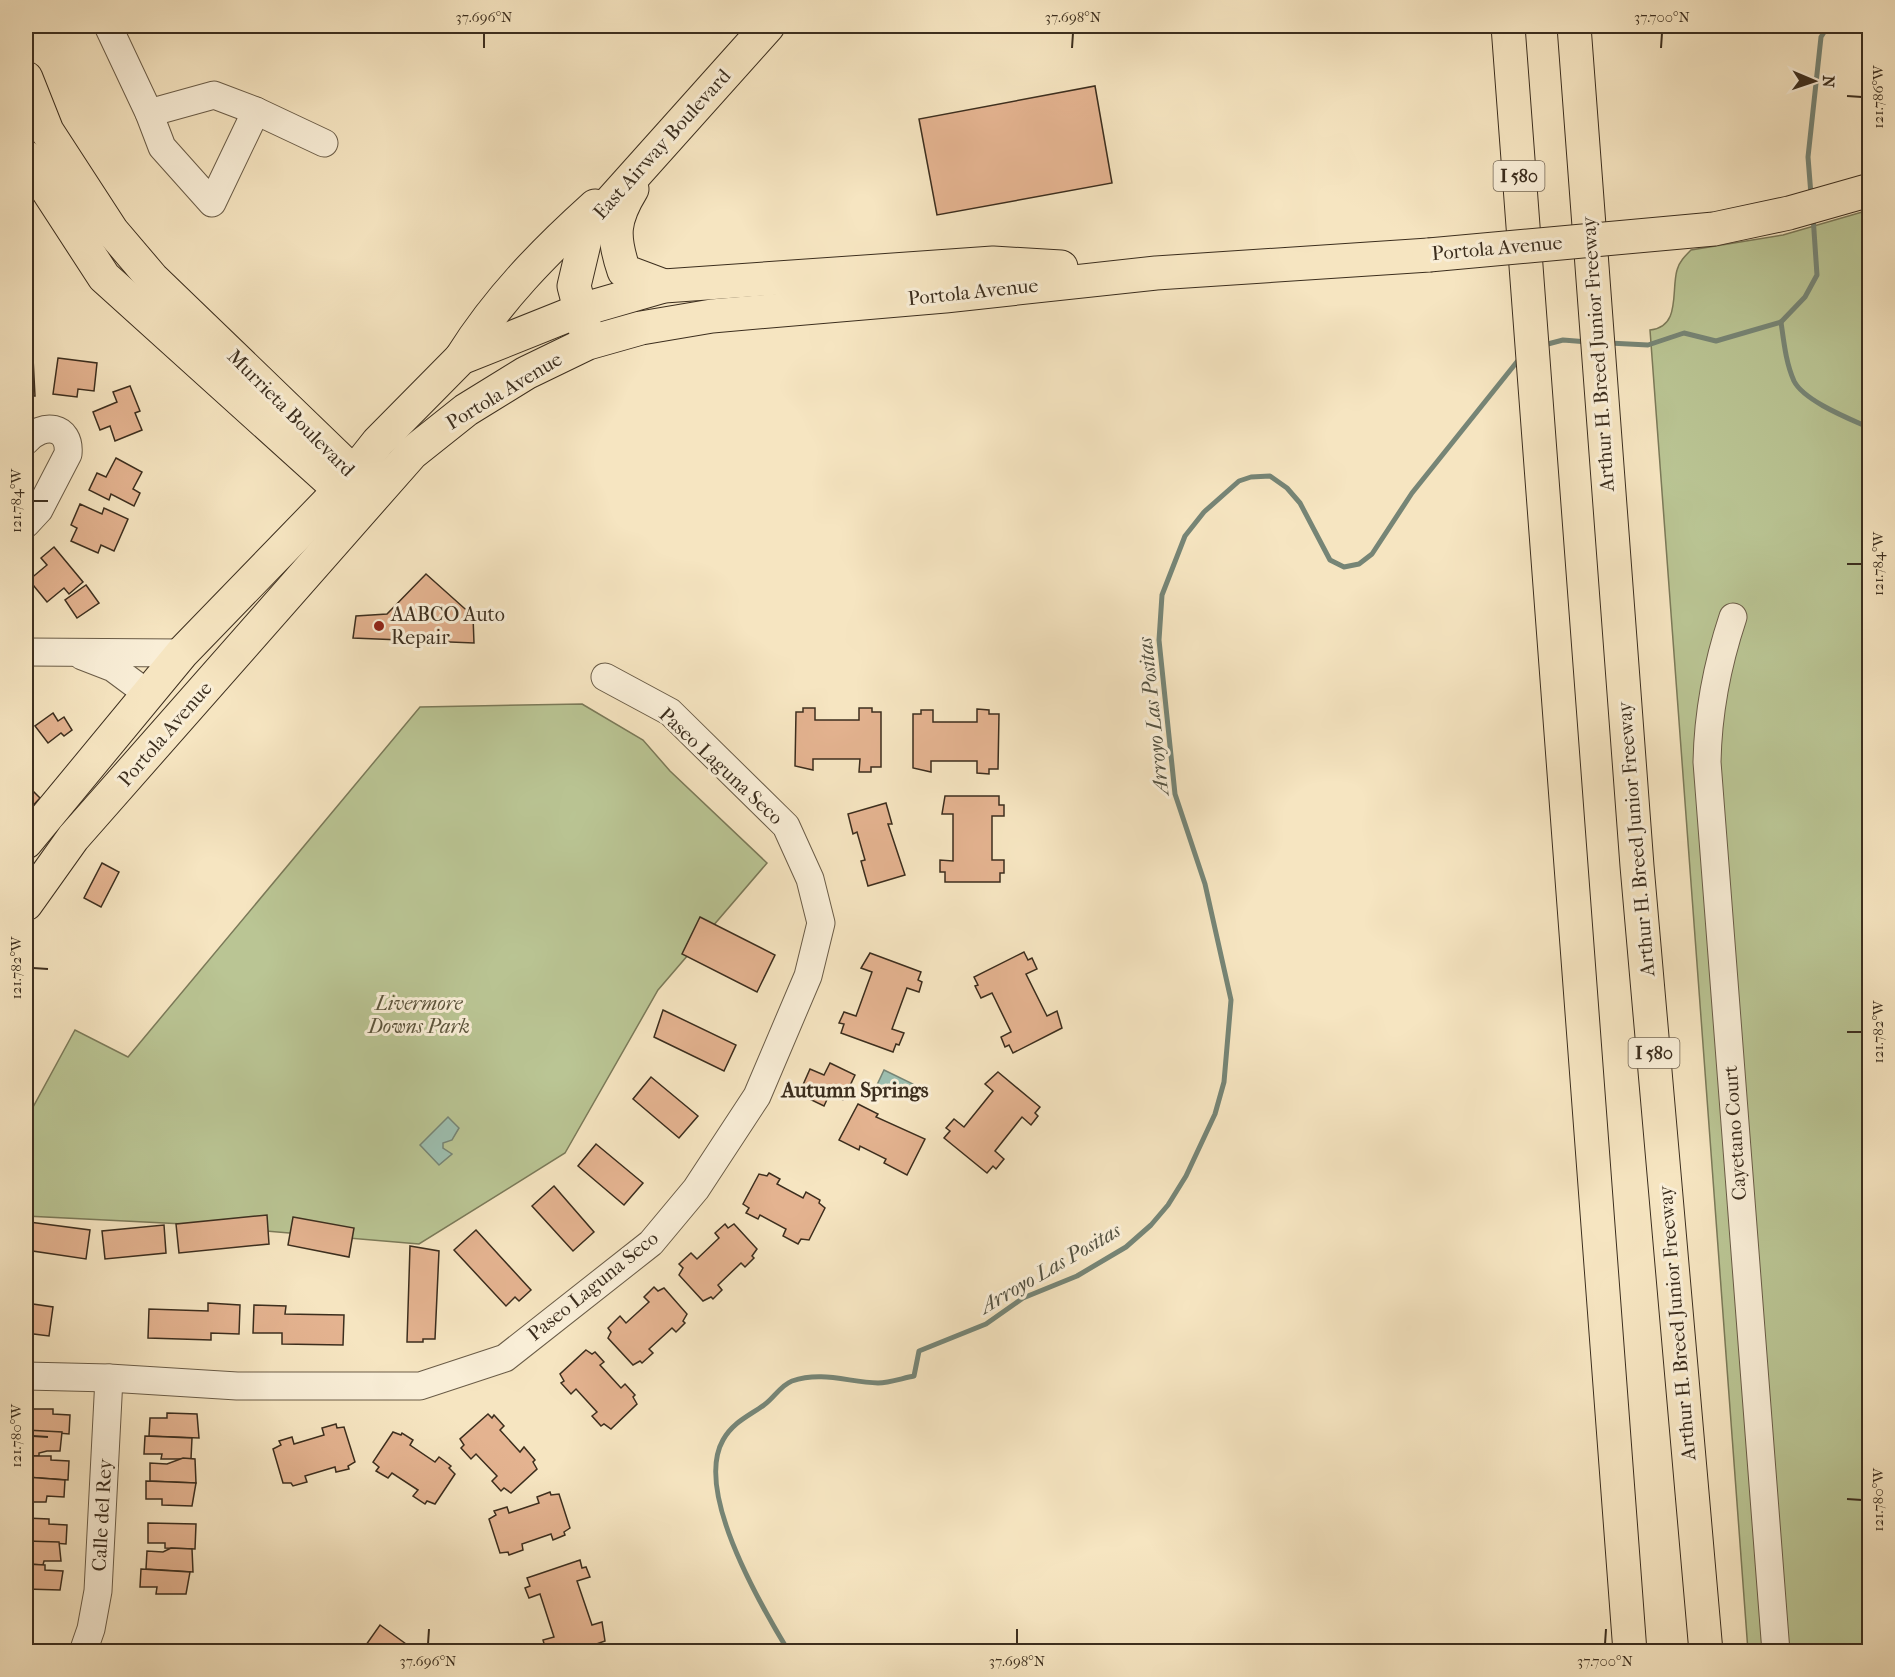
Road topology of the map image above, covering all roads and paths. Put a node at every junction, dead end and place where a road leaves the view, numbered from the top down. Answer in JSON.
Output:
{"nodes":[{"id":1,"x":108,"y":26,"type":"edge"},
{"id":2,"x":768,"y":26,"type":"edge"},
{"id":3,"x":1508,"y":26,"type":"edge"},
{"id":4,"x":1574,"y":26,"type":"edge"},
{"id":5,"x":26,"y":78,"type":"edge"},
{"id":6,"x":255,"y":111,"type":"junction"},
{"id":7,"x":149,"y":113,"type":"junction"},
{"id":8,"x":324,"y":143,"type":"dead end"},
{"id":9,"x":660,"y":145,"type":"junction"},
{"id":10,"x":26,"y":158,"type":"edge"},
{"id":11,"x":1869,"y":190,"type":"edge"},
{"id":12,"x":615,"y":222,"type":"junction"},
{"id":13,"x":1156,"y":273,"type":"junction"},
{"id":14,"x":664,"y":286,"type":"junction"},
{"id":15,"x":581,"y":310,"type":"junction"},
{"id":16,"x":588,"y":343,"type":"junction"},
{"id":17,"x":461,"y":358,"type":"junction"},
{"id":18,"x":26,"y":441,"type":"edge"},
{"id":19,"x":355,"y":487,"type":"junction"},
{"id":20,"x":26,"y":524,"type":"edge"},
{"id":21,"x":1733,"y":617,"type":"dead end"},
{"id":22,"x":26,"y":652,"type":"edge"},
{"id":23,"x":182,"y":653,"type":"junction"},
{"id":24,"x":78,"y":654,"type":"junction"},
{"id":25,"x":605,"y":677,"type":"dead end"},
{"id":26,"x":148,"y":694,"type":"junction"},
{"id":27,"x":26,"y":842,"type":"edge"},
{"id":28,"x":26,"y":904,"type":"edge"},
{"id":29,"x":26,"y":1377,"type":"edge"},
{"id":30,"x":110,"y":1377,"type":"junction"},
{"id":31,"x":83,"y":1652,"type":"edge"},
{"id":32,"x":1630,"y":1652,"type":"edge"},
{"id":33,"x":1706,"y":1652,"type":"edge"},
{"id":34,"x":1776,"y":1652,"type":"edge"}],
"edges":[{"from":1,"to":7,"type":"street"},
{"from":2,"to":9,"type":"main road","name":"East Airway Boulevard"},
{"from":3,"to":32,"type":"main road","number":"I 580"},
{"from":4,"to":33,"type":"main road","name":"Arthur H. Breed Junior Freeway","number":"I 580"},
{"from":5,"to":19,"type":"main road","name":"Murrieta Boulevard"},
{"from":6,"to":7,"type":"street"},
{"from":6,"to":7,"type":"street"},
{"from":6,"to":8,"type":"street"},
{"from":9,"to":12,"type":"main road","name":"East Airway Boulevard"},
{"from":9,"to":15,"type":"main road","name":"East Airway Boulevard"},
{"from":9,"to":17,"type":"main road"},
{"from":10,"to":19,"type":"main road","name":"Murrieta Boulevard"},
{"from":11,"to":13,"type":"main road","name":"Portola Avenue","bridge":true},
{"from":12,"to":14,"type":"main road"},
{"from":12,"to":15,"type":"main road","name":"East Airway Boulevard"},
{"from":13,"to":14,"type":"main road","name":"Portola Avenue"},
{"from":13,"to":16,"type":"main road","name":"Portola Avenue"},
{"from":14,"to":15,"type":"main road","name":"Portola Avenue"},
{"from":15,"to":16,"type":"main road","name":"East Airway Boulevard"},
{"from":15,"to":17,"type":"main road","name":"Portola Avenue"},
{"from":16,"to":19,"type":"main road","name":"Portola Avenue"},
{"from":17,"to":19,"type":"main road","name":"Portola Avenue"},
{"from":18,"to":20,"type":"street"},
{"from":19,"to":23,"type":"main road","name":"Portola Avenue"},
{"from":19,"to":28,"type":"main road","name":"Portola Avenue"},
{"from":21,"to":34,"type":"street","name":"Cayetano Court"},
{"from":22,"to":24,"type":"street"},
{"from":23,"to":24,"type":"street"},
{"from":23,"to":26,"type":"main road","name":"Portola Avenue"},
{"from":24,"to":26,"type":"street"},
{"from":25,"to":30,"type":"street","name":"Paseo Laguna Seco"},
{"from":26,"to":27,"type":"main road","name":"Portola Avenue"},
{"from":29,"to":30,"type":"street","name":"Paseo Laguna Seco"},
{"from":30,"to":31,"type":"street","name":"Calle del Rey"}]}
